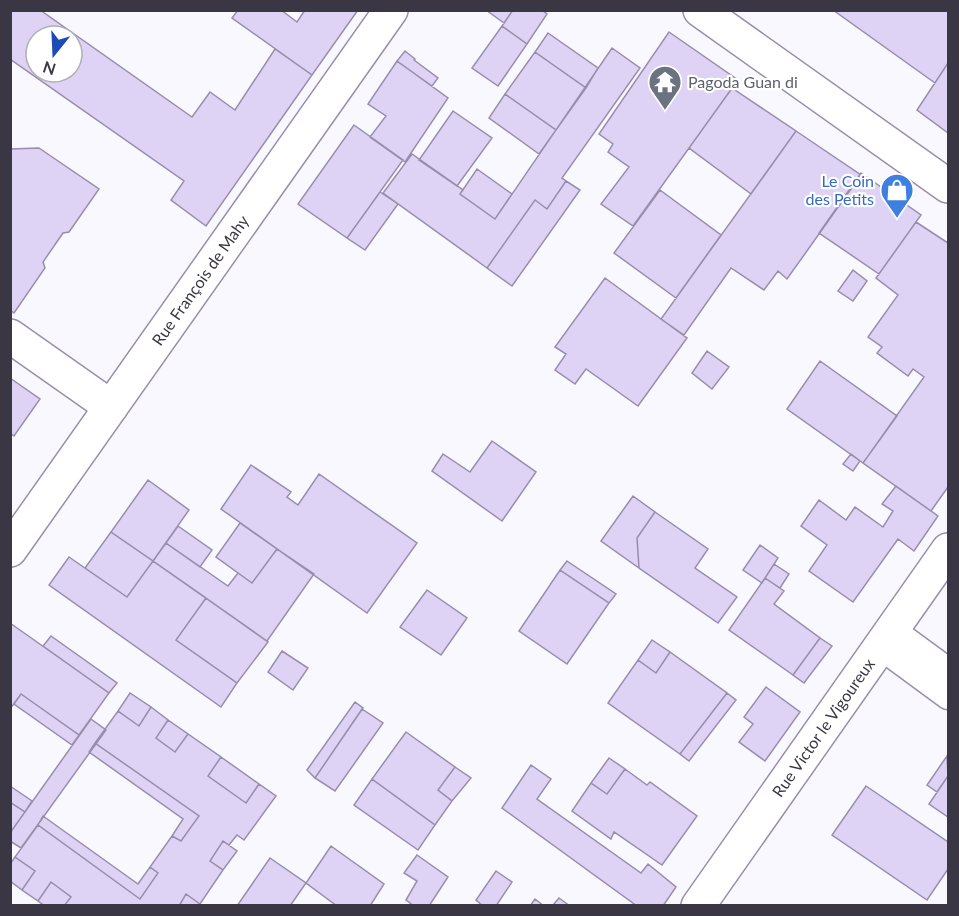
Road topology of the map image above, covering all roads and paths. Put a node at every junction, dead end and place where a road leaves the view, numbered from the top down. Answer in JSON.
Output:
{"nodes":[{"id":1,"x":391,"y":10,"type":"edge"},
{"id":2,"x":700,"y":10,"type":"edge"},
{"id":3,"x":948,"y":186,"type":"edge"},
{"id":4,"x":10,"y":336,"type":"edge"},
{"id":5,"x":111,"y":407,"type":"junction"},
{"id":6,"x":10,"y":550,"type":"edge"},
{"id":7,"x":948,"y":550,"type":"edge"},
{"id":8,"x":886,"y":638,"type":"junction"},
{"id":9,"x":948,"y":670,"type":"edge"},
{"id":10,"x":948,"y":697,"type":"edge"},
{"id":11,"x":698,"y":906,"type":"edge"}],
"edges":[{"from":1,"to":5,"type":"street","name":"Rue François de Mahy"},
{"from":2,"to":3,"type":"street"},
{"from":4,"to":5,"type":"street"},
{"from":5,"to":6,"type":"street","name":"Rue François de Mahy"},
{"from":7,"to":8,"type":"street","name":"Rue Victor le Vigoureux"},
{"from":8,"to":9,"type":"lane"},
{"from":8,"to":10,"type":"lane"},
{"from":8,"to":11,"type":"street","name":"Rue Victor le Vigoureux"}]}
